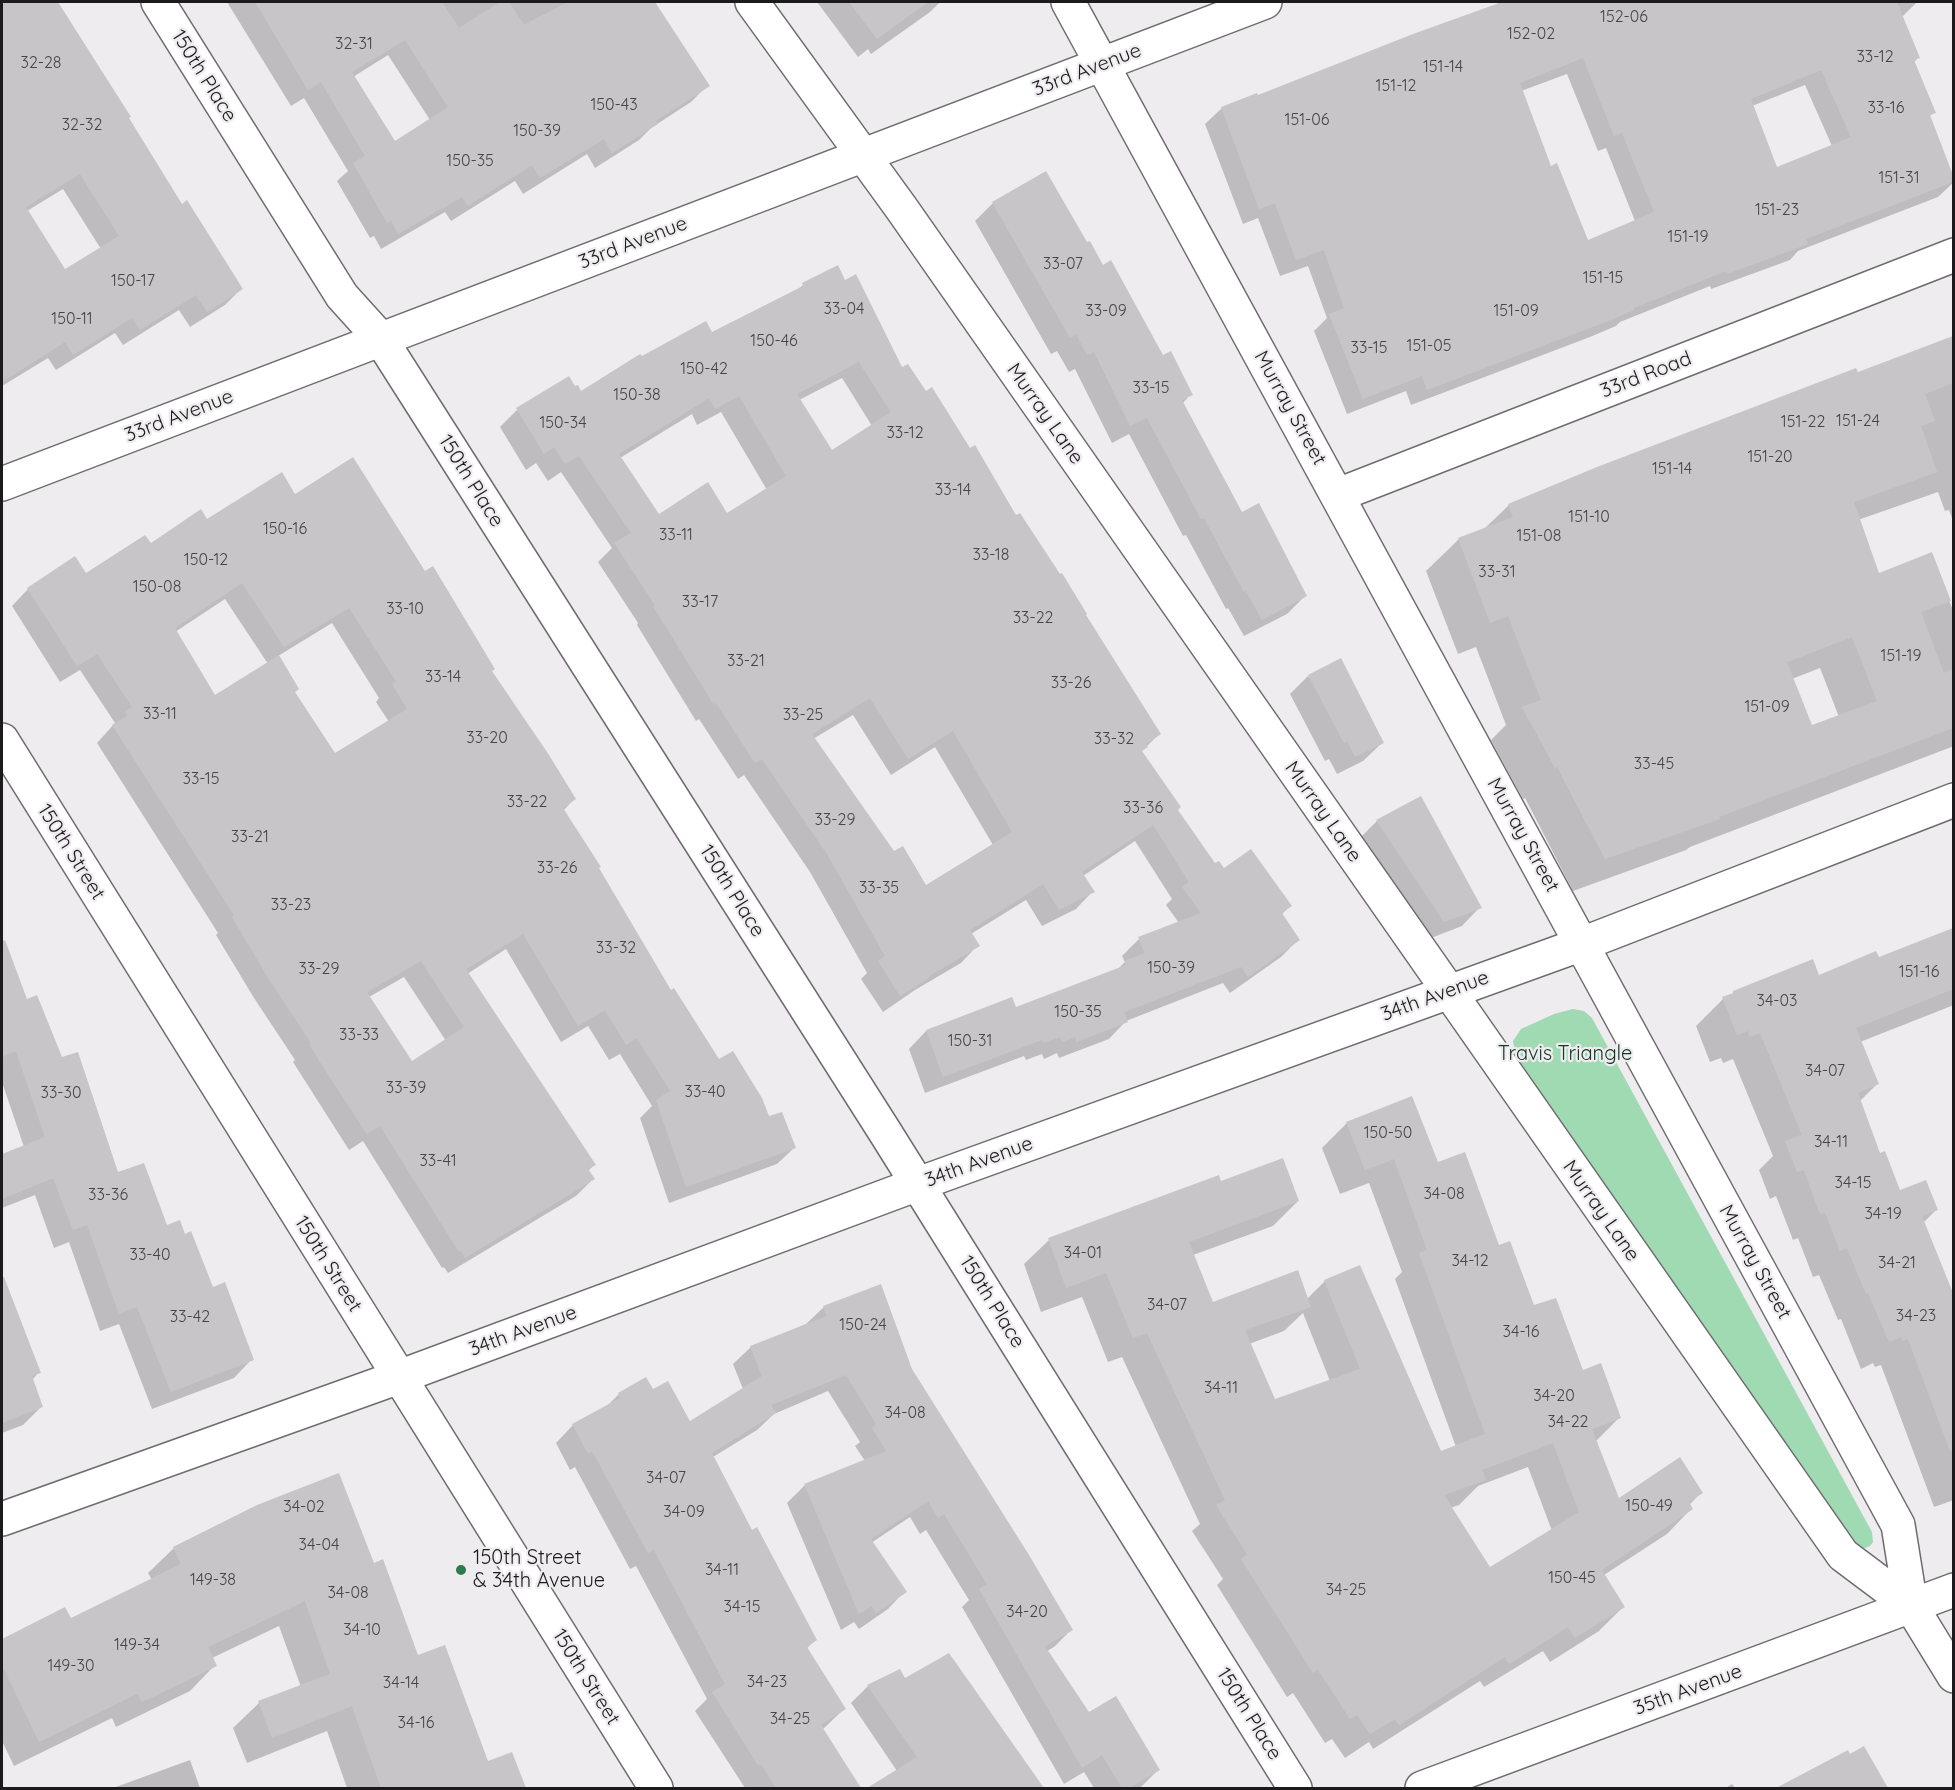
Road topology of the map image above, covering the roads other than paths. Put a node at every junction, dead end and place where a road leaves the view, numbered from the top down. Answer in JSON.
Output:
{"nodes":[{"id":1,"x":158,"y":2,"type":"edge"},
{"id":2,"x":752,"y":2,"type":"edge"},
{"id":3,"x":1068,"y":2,"type":"edge"},
{"id":4,"x":1265,"y":2,"type":"edge"},
{"id":5,"x":1103,"y":65,"type":"junction"},
{"id":6,"x":864,"y":156,"type":"junction"},
{"id":7,"x":1953,"y":255,"type":"edge"},
{"id":8,"x":380,"y":338,"type":"junction"},
{"id":9,"x":2,"y":484,"type":"edge"},
{"id":10,"x":1338,"y":495,"type":"junction"},
{"id":11,"x":2,"y":740,"type":"edge"},
{"id":12,"x":1953,"y":800,"type":"edge"},
{"id":13,"x":1582,"y":944,"type":"junction"},
{"id":14,"x":1448,"y":992,"type":"junction"},
{"id":15,"x":918,"y":1184,"type":"junction"},
{"id":16,"x":399,"y":1377,"type":"junction"},
{"id":17,"x":2,"y":1519,"type":"edge"},
{"id":18,"x":1953,"y":1590,"type":"edge"},
{"id":19,"x":1911,"y":1606,"type":"junction"},
{"id":20,"x":1953,"y":1676,"type":"edge"},
{"id":21,"x":656,"y":1788,"type":"edge"},
{"id":22,"x":1295,"y":1788,"type":"edge"},
{"id":23,"x":1422,"y":1788,"type":"edge"}],
"edges":[{"from":1,"to":8,"type":"street","name":"150th Place"},
{"from":2,"to":6,"type":"street","name":"Murray Lane"},
{"from":3,"to":5,"type":"street","name":"Murray Street"},
{"from":4,"to":5,"type":"street","name":"33rd Avenue"},
{"from":5,"to":6,"type":"street","name":"33rd Avenue"},
{"from":5,"to":10,"type":"street","name":"Murray Street"},
{"from":6,"to":8,"type":"street","name":"33rd Avenue"},
{"from":6,"to":14,"type":"street","name":"Murray Lane"},
{"from":7,"to":10,"type":"street","name":"33rd Road"},
{"from":8,"to":9,"type":"street","name":"33rd Avenue"},
{"from":8,"to":15,"type":"street","name":"150th Place"},
{"from":10,"to":13,"type":"street","name":"Murray Street"},
{"from":11,"to":16,"type":"street","name":"150th Street"},
{"from":12,"to":13,"type":"street","name":"34th Avenue"},
{"from":13,"to":14,"type":"street","name":"34th Avenue"},
{"from":13,"to":19,"type":"street","name":"Murray Street"},
{"from":14,"to":15,"type":"street","name":"34th Avenue"},
{"from":14,"to":19,"type":"street","name":"Murray Lane"},
{"from":15,"to":16,"type":"street","name":"34th Avenue"},
{"from":15,"to":22,"type":"street","name":"150th Place"},
{"from":16,"to":17,"type":"street","name":"34th Avenue"},
{"from":16,"to":21,"type":"street","name":"150th Street"},
{"from":18,"to":19,"type":"street","name":"35th Avenue"},
{"from":19,"to":20,"type":"street","name":"Murray Street"},
{"from":19,"to":23,"type":"street","name":"35th Avenue"}]}
